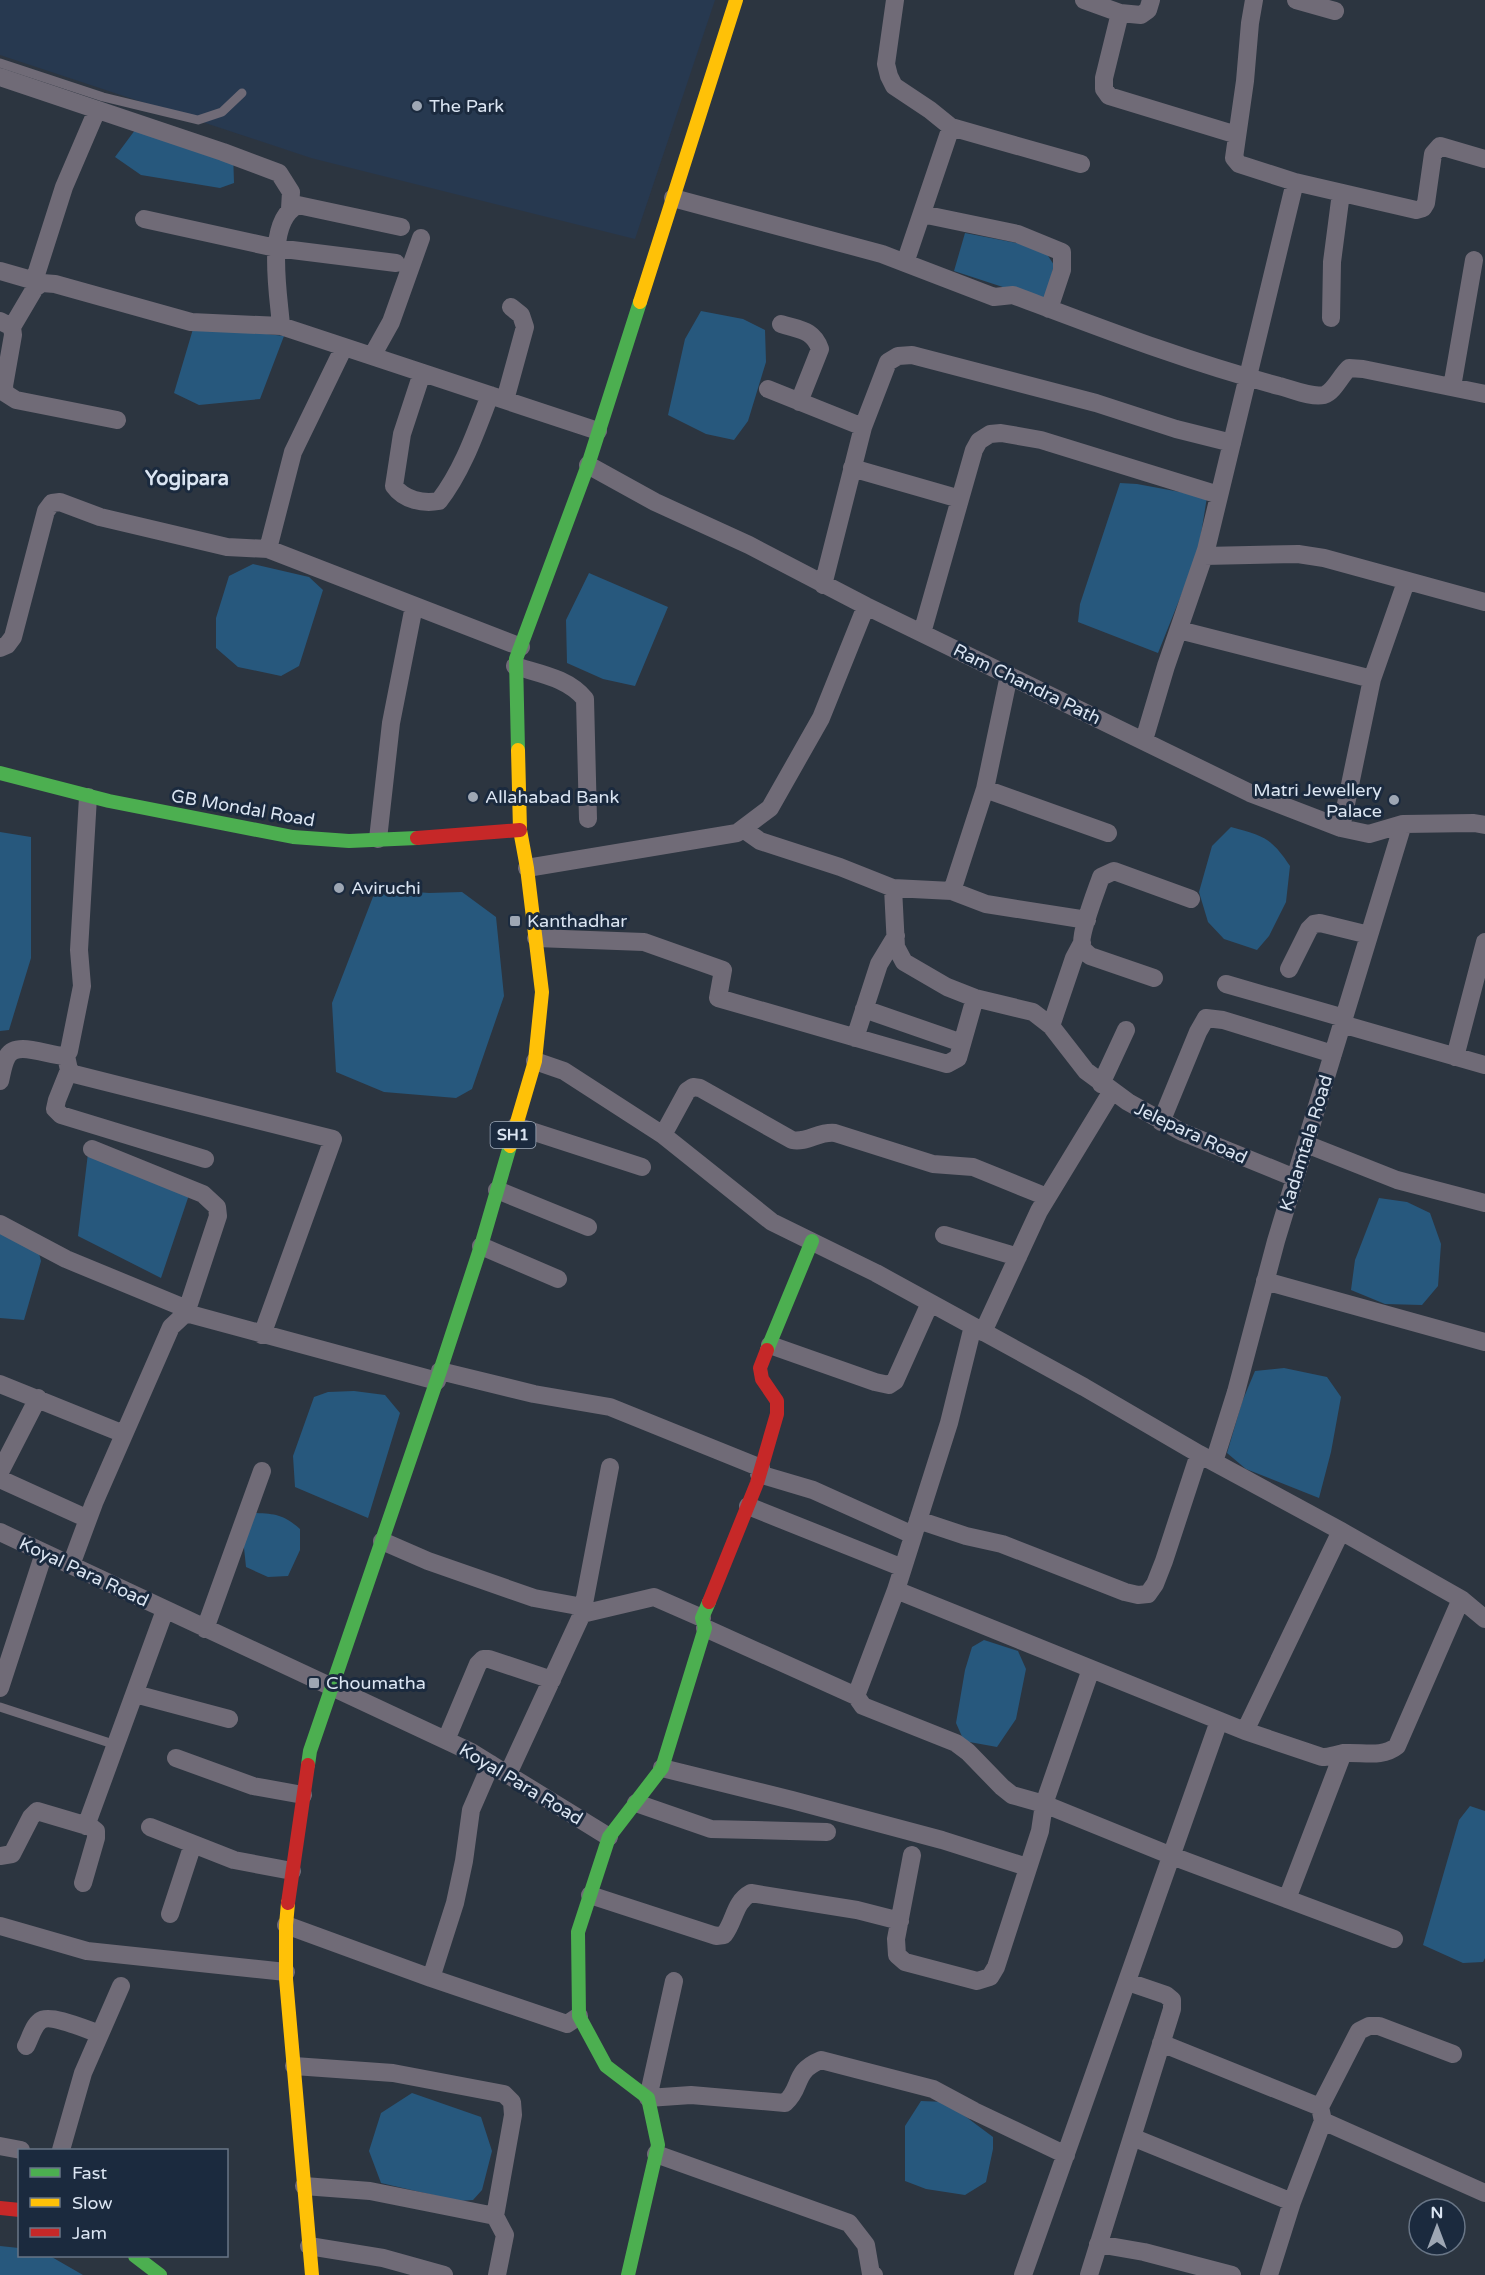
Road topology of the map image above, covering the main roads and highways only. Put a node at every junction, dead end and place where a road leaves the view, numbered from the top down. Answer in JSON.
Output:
{"nodes":[{"id":1,"x":736,"y":0,"type":"edge"},
{"id":2,"x":0,"y":773,"type":"edge"},
{"id":3,"x":520,"y":830,"type":"junction"},
{"id":4,"x":812,"y":1241,"type":"road end"},
{"id":5,"x":0,"y":2208,"type":"edge"},
{"id":6,"x":18,"y":2210,"type":"edge"},
{"id":7,"x":136,"y":2257,"type":"edge"},
{"id":8,"x":160,"y":2275,"type":"edge"},
{"id":9,"x":312,"y":2275,"type":"edge"},
{"id":10,"x":628,"y":2275,"type":"edge"}],
"edges":[{"from":1,"to":3,"type":"main road","number":"SH1"},
{"from":2,"to":3,"type":"main road","name":"GB Mondal Road"},
{"from":3,"to":9,"type":"main road","number":"SH1"},
{"from":4,"to":10,"type":"main road"},
{"from":5,"to":6,"type":"main road"},
{"from":7,"to":8,"type":"main road"}]}
